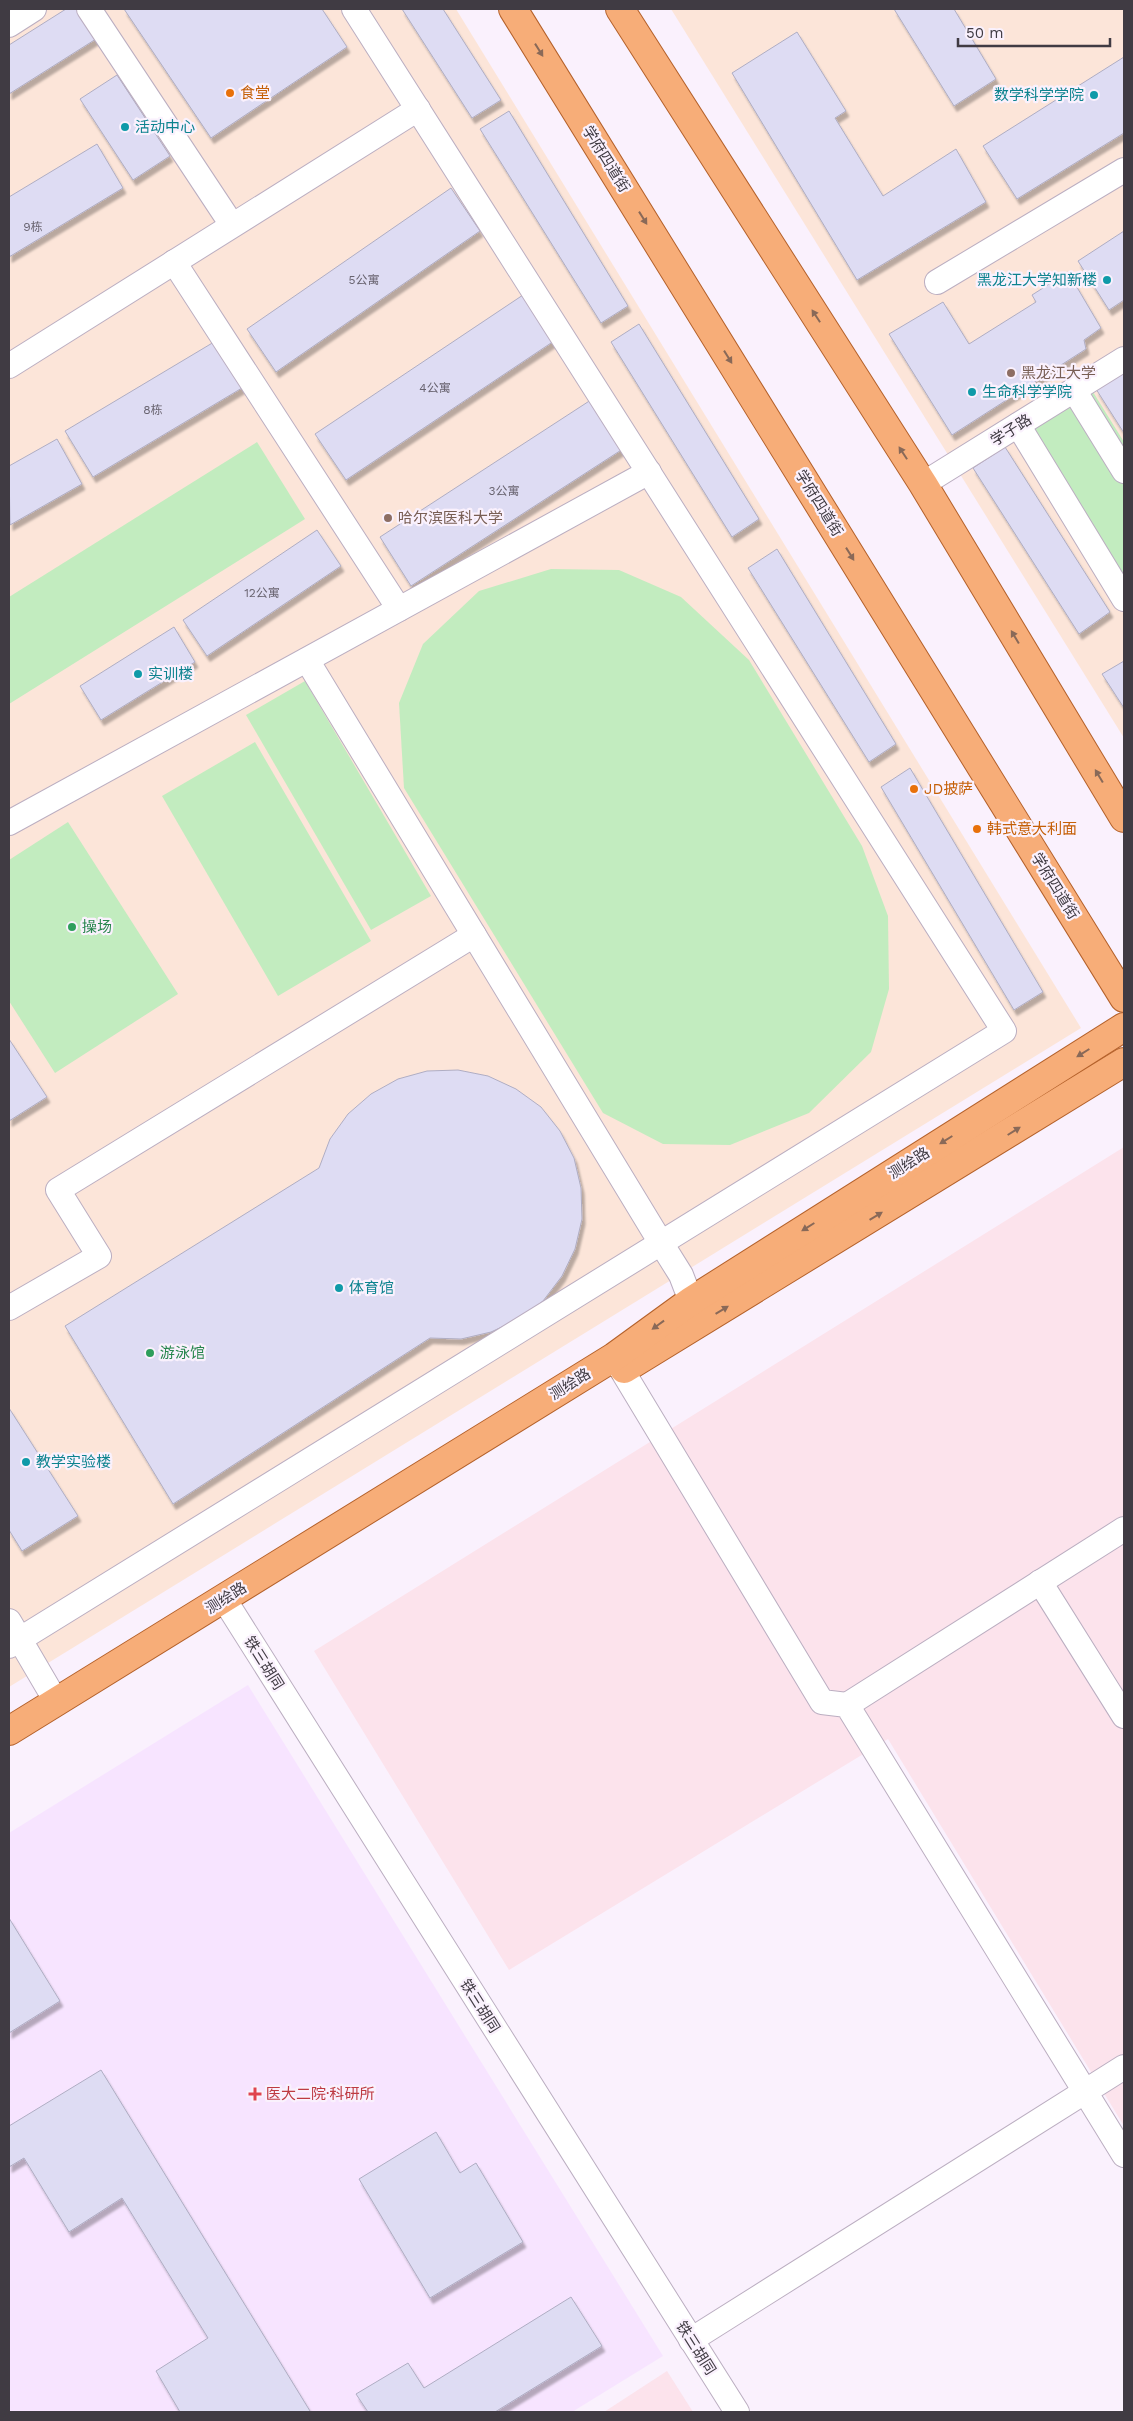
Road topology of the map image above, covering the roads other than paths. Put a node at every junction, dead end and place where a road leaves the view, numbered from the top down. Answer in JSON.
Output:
{"nodes":[{"id":1,"x":34,"y":9,"type":"edge"},
{"id":2,"x":89,"y":9,"type":"edge"},
{"id":3,"x":354,"y":9,"type":"edge"},
{"id":4,"x":513,"y":9,"type":"edge"},
{"id":5,"x":620,"y":9,"type":"edge"},
{"id":6,"x":9,"y":25,"type":"edge"},
{"id":7,"x":418,"y":109,"type":"junction"},
{"id":8,"x":1124,"y":170,"type":"edge"},
{"id":9,"x":232,"y":225,"type":"junction"},
{"id":10,"x":174,"y":262,"type":"junction"},
{"id":11,"x":937,"y":282,"type":"dead end"},
{"id":12,"x":1124,"y":359,"type":"edge"},
{"id":13,"x":9,"y":366,"type":"edge"},
{"id":14,"x":1074,"y":390,"type":"junction"},
{"id":15,"x":1018,"y":425,"type":"junction"},
{"id":16,"x":1124,"y":471,"type":"edge"},
{"id":17,"x":649,"y":472,"type":"junction"},
{"id":18,"x":923,"y":484,"type":"junction"},
{"id":19,"x":1124,"y":599,"type":"edge"},
{"id":20,"x":399,"y":609,"type":"junction"},
{"id":21,"x":307,"y":660,"type":"junction"},
{"id":22,"x":1124,"y":818,"type":"edge"},
{"id":23,"x":9,"y":823,"type":"edge"},
{"id":24,"x":474,"y":935,"type":"junction"},
{"id":25,"x":1124,"y":998,"type":"edge"},
{"id":26,"x":1124,"y":1027,"type":"edge"},
{"id":27,"x":1124,"y":1062,"type":"edge"},
{"id":28,"x":661,"y":1243,"type":"junction"},
{"id":29,"x":691,"y":1301,"type":"junction"},
{"id":30,"x":9,"y":1308,"type":"edge"},
{"id":31,"x":618,"y":1364,"type":"junction"},
{"id":32,"x":1124,"y":1529,"type":"edge"},
{"id":33,"x":1040,"y":1582,"type":"junction"},
{"id":34,"x":227,"y":1605,"type":"junction"},
{"id":35,"x":13,"y":1635,"type":"edge"},
{"id":36,"x":57,"y":1703,"type":"junction"},
{"id":37,"x":847,"y":1704,"type":"junction"},
{"id":38,"x":1124,"y":1716,"type":"edge"},
{"id":39,"x":9,"y":1731,"type":"edge"},
{"id":40,"x":9,"y":1746,"type":"edge"},
{"id":41,"x":1124,"y":2067,"type":"edge"},
{"id":42,"x":1086,"y":2092,"type":"junction"},
{"id":43,"x":1124,"y":2155,"type":"edge"},
{"id":44,"x":691,"y":2340,"type":"junction"},
{"id":45,"x":737,"y":2412,"type":"edge"}],
"edges":[{"from":1,"to":6,"type":"street"},
{"from":2,"to":9,"type":"street"},
{"from":3,"to":7,"type":"street"},
{"from":4,"to":25,"type":"main road","name":"学府四道街","one_way":true},
{"from":18,"to":5,"type":"main road","one_way":true},
{"from":7,"to":9,"type":"street"},
{"from":7,"to":17,"type":"street"},
{"from":8,"to":11,"type":"street"},
{"from":9,"to":10,"type":"street"},
{"from":10,"to":13,"type":"street"},
{"from":10,"to":20,"type":"street"},
{"from":12,"to":14,"type":"street","name":"学子路"},
{"from":14,"to":15,"type":"street","name":"学子路"},
{"from":14,"to":16,"type":"street"},
{"from":15,"to":18,"type":"street","name":"学子路"},
{"from":15,"to":19,"type":"street"},
{"from":17,"to":20,"type":"street"},
{"from":17,"to":28,"type":"street"},
{"from":22,"to":18,"type":"main road","one_way":true},
{"from":20,"to":21,"type":"street"},
{"from":21,"to":23,"type":"street"},
{"from":21,"to":24,"type":"street"},
{"from":24,"to":28,"type":"street"},
{"from":24,"to":30,"type":"street"},
{"from":26,"to":29,"type":"main road","name":"测绘路","one_way":true},
{"from":31,"to":27,"type":"main road","name":"测绘路","one_way":true},
{"from":28,"to":29,"type":"street"},
{"from":28,"to":35,"type":"street"},
{"from":29,"to":31,"type":"main road","name":"测绘路","one_way":true},
{"from":31,"to":34,"type":"main road","name":"测绘路"},
{"from":31,"to":37,"type":"street"},
{"from":32,"to":33,"type":"street"},
{"from":33,"to":37,"type":"street"},
{"from":33,"to":38,"type":"street"},
{"from":34,"to":36,"type":"main road","name":"测绘路"},
{"from":34,"to":40,"type":"main road","name":"测绘路"},
{"from":34,"to":44,"type":"street","name":"铁三胡同"},
{"from":35,"to":36,"type":"street"},
{"from":36,"to":39,"type":"main road","name":"测绘路"},
{"from":37,"to":42,"type":"street"},
{"from":41,"to":42,"type":"street"},
{"from":42,"to":43,"type":"street"},
{"from":42,"to":44,"type":"street"},
{"from":44,"to":45,"type":"street","name":"铁三胡同"}]}
